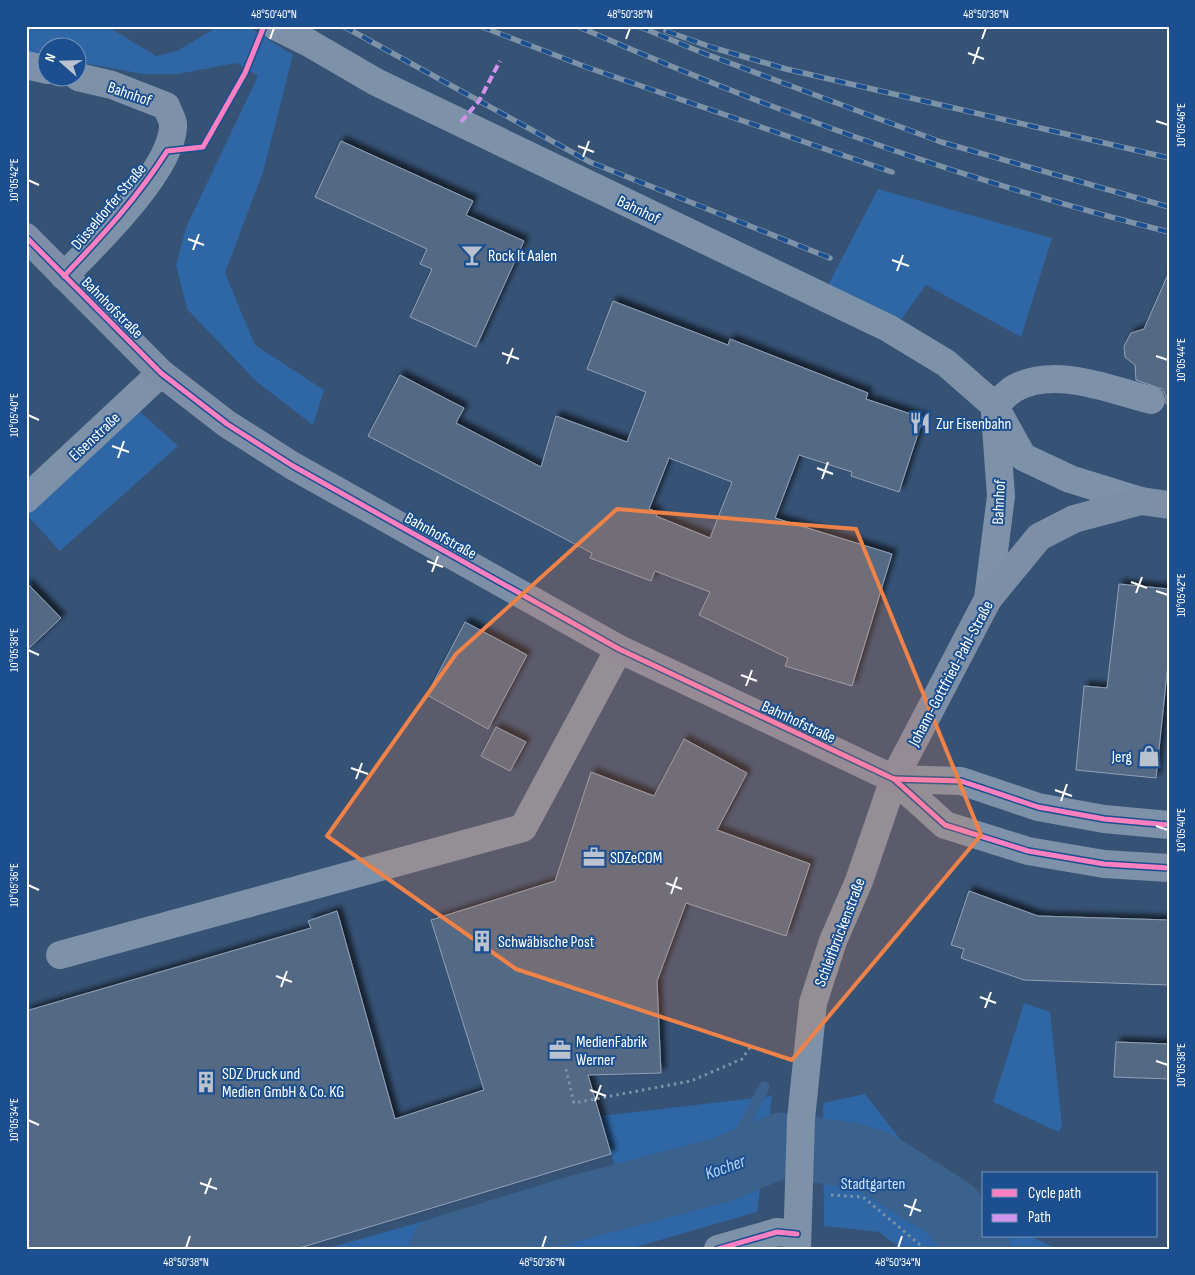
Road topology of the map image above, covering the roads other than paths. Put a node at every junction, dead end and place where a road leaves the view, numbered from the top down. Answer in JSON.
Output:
{"nodes":[{"id":1,"x":275,"y":26,"type":"edge"},
{"id":2,"x":88,"y":79,"type":"edge"},
{"id":3,"x":167,"y":151,"type":"joint"},
{"id":4,"x":26,"y":237,"type":"edge"},
{"id":5,"x":64,"y":276,"type":"junction"},
{"id":6,"x":161,"y":373,"type":"junction"},
{"id":7,"x":1151,"y":400,"type":"dead end"},
{"id":8,"x":994,"y":405,"type":"junction"},
{"id":9,"x":26,"y":499,"type":"edge"},
{"id":10,"x":1141,"y":501,"type":"junction"},
{"id":11,"x":1169,"y":505,"type":"edge"},
{"id":12,"x":988,"y":599,"type":"junction"},
{"id":13,"x":619,"y":649,"type":"junction"},
{"id":14,"x":894,"y":779,"type":"junction"},
{"id":15,"x":1169,"y":825,"type":"edge"},
{"id":16,"x":1169,"y":868,"type":"edge"},
{"id":17,"x":60,"y":955,"type":"dead end"},
{"id":18,"x":797,"y":1241,"type":"edge"},
{"id":19,"x":718,"y":1249,"type":"edge"}],
"edges":[{"from":1,"to":8,"type":"street","name":"Bahnhof"},
{"from":2,"to":3,"type":"street","name":"Bahnhof"},
{"from":3,"to":5,"type":"street","name":"Düsseldorfer Straße"},
{"from":4,"to":5,"type":"main road","name":"Bahnhofstraße"},
{"from":5,"to":6,"type":"main road","name":"Bahnhofstraße"},
{"from":6,"to":9,"type":"street","name":"Eisenstraße"},
{"from":6,"to":13,"type":"main road","name":"Bahnhofstraße"},
{"from":7,"to":8,"type":"street"},
{"from":8,"to":10,"type":"street","name":"Bahnhof"},
{"from":8,"to":12,"type":"street","name":"Bahnhof"},
{"from":10,"to":11,"type":"main road","name":"Johann-Gottfried-Pahl-Straße"},
{"from":10,"to":12,"type":"main road","name":"Johann-Gottfried-Pahl-Straße"},
{"from":12,"to":14,"type":"main road","name":"Johann-Gottfried-Pahl-Straße"},
{"from":13,"to":14,"type":"main road","name":"Bahnhofstraße"},
{"from":13,"to":17,"type":"street"},
{"from":14,"to":15,"type":"street","name":"Bahnhofstraße"},
{"from":14,"to":16,"type":"street","name":"Bahnhofstraße"},
{"from":14,"to":18,"type":"street","name":"Schleifbrückenstraße"},
{"from":18,"to":19,"type":"street"}]}
